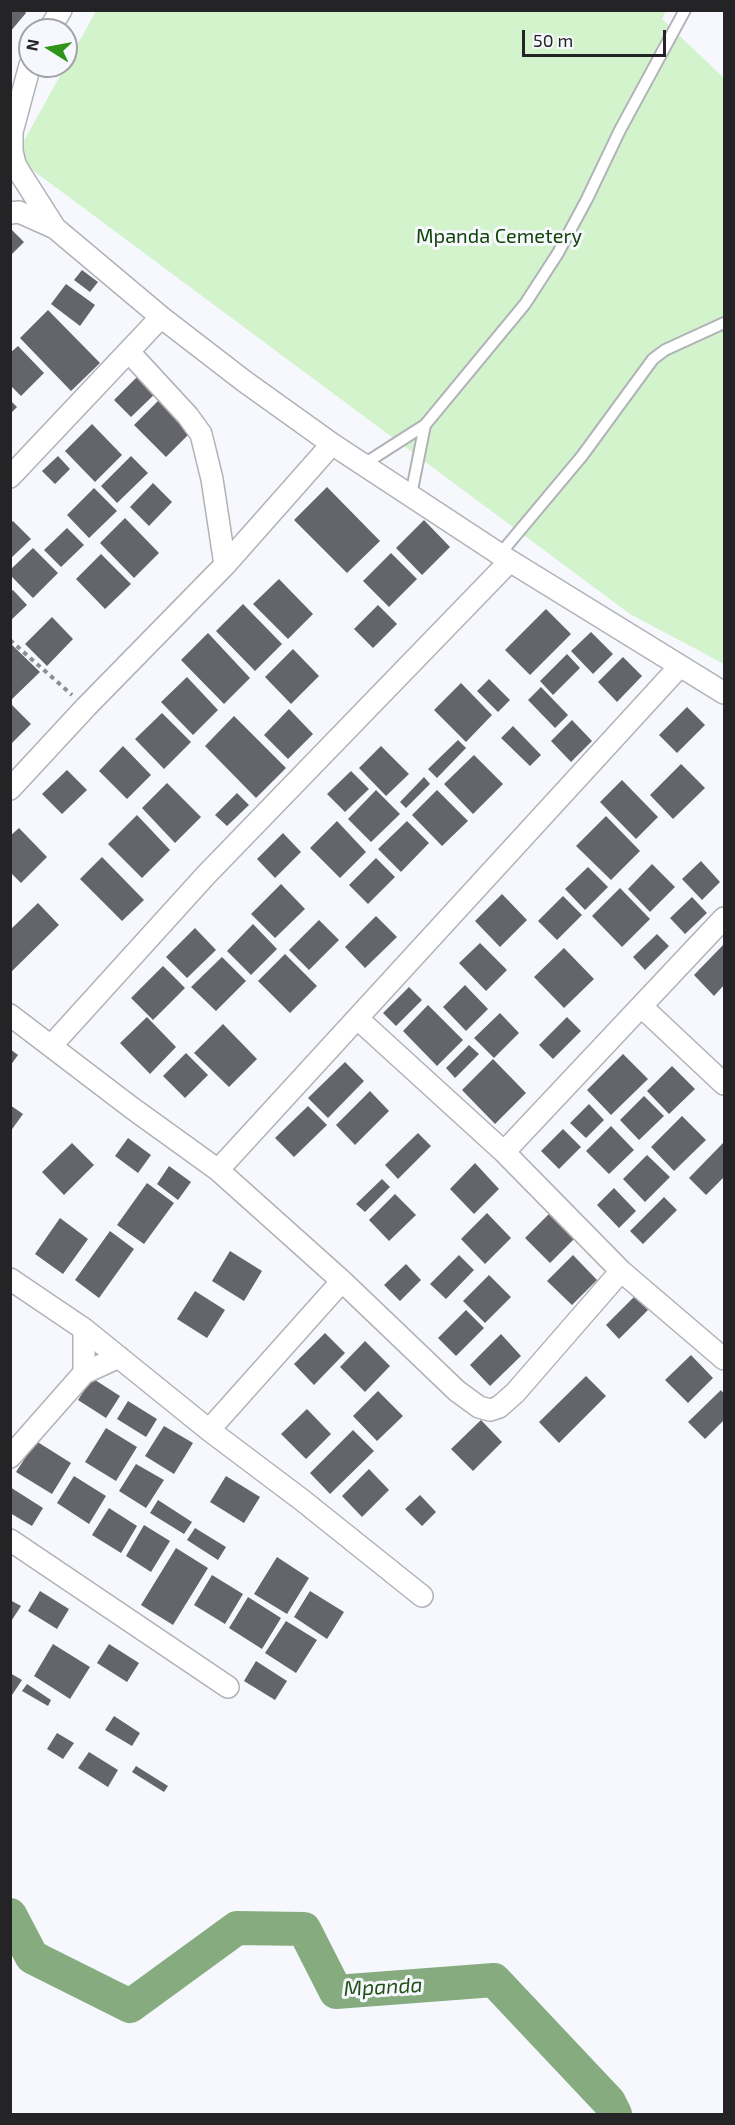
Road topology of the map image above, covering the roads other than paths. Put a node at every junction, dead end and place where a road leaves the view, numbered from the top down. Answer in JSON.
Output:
{"nodes":[{"id":1,"x":685,"y":10,"type":"edge"},
{"id":2,"x":27,"y":78,"type":"edge"},
{"id":3,"x":10,"y":213,"type":"edge"},
{"id":4,"x":56,"y":228,"type":"junction"},
{"id":5,"x":161,"y":317,"type":"junction"},
{"id":6,"x":724,"y":323,"type":"edge"},
{"id":7,"x":129,"y":352,"type":"junction"},
{"id":8,"x":425,"y":425,"type":"junction"},
{"id":9,"x":332,"y":444,"type":"junction"},
{"id":10,"x":364,"y":464,"type":"junction"},
{"id":11,"x":10,"y":477,"type":"edge"},
{"id":12,"x":411,"y":495,"type":"junction"},
{"id":13,"x":505,"y":557,"type":"junction"},
{"id":14,"x":225,"y":565,"type":"junction"},
{"id":15,"x":680,"y":666,"type":"junction"},
{"id":16,"x":724,"y":693,"type":"edge"},
{"id":17,"x":10,"y":789,"type":"edge"},
{"id":18,"x":724,"y":918,"type":"edge"},
{"id":19,"x":642,"y":1007,"type":"junction"},
{"id":20,"x":10,"y":1015,"type":"edge"},
{"id":21,"x":357,"y":1018,"type":"junction"},
{"id":22,"x":51,"y":1046,"type":"junction"},
{"id":23,"x":724,"y":1084,"type":"edge"},
{"id":24,"x":504,"y":1152,"type":"junction"},
{"id":25,"x":218,"y":1170,"type":"junction"},
{"id":26,"x":621,"y":1271,"type":"junction"},
{"id":27,"x":10,"y":1279,"type":"edge"},
{"id":28,"x":342,"y":1281,"type":"junction"},
{"id":29,"x":84,"y":1329,"type":"junction"},
{"id":30,"x":119,"y":1357,"type":"junction"},
{"id":31,"x":724,"y":1359,"type":"edge"},
{"id":32,"x":84,"y":1373,"type":"junction"},
{"id":33,"x":209,"y":1430,"type":"junction"},
{"id":34,"x":10,"y":1457,"type":"edge"},
{"id":35,"x":10,"y":1540,"type":"edge"},
{"id":36,"x":422,"y":1596,"type":"dead end"},
{"id":37,"x":228,"y":1687,"type":"dead end"}],
"edges":[{"from":1,"to":8,"type":"lane"},
{"from":2,"to":4,"type":"street"},
{"from":3,"to":4,"type":"street"},
{"from":4,"to":5,"type":"street"},
{"from":5,"to":7,"type":"street"},
{"from":5,"to":9,"type":"street"},
{"from":6,"to":13,"type":"lane"},
{"from":7,"to":11,"type":"street"},
{"from":7,"to":14,"type":"street"},
{"from":8,"to":10,"type":"lane"},
{"from":8,"to":12,"type":"lane"},
{"from":9,"to":10,"type":"street"},
{"from":9,"to":14,"type":"street"},
{"from":10,"to":12,"type":"street"},
{"from":12,"to":13,"type":"street"},
{"from":13,"to":15,"type":"street"},
{"from":13,"to":22,"type":"street"},
{"from":14,"to":17,"type":"street"},
{"from":15,"to":16,"type":"street"},
{"from":15,"to":21,"type":"street"},
{"from":18,"to":19,"type":"street"},
{"from":19,"to":23,"type":"street"},
{"from":19,"to":24,"type":"street"},
{"from":20,"to":22,"type":"street"},
{"from":21,"to":24,"type":"street"},
{"from":21,"to":25,"type":"street"},
{"from":22,"to":25,"type":"street"},
{"from":24,"to":26,"type":"street"},
{"from":25,"to":28,"type":"street"},
{"from":26,"to":28,"type":"street"},
{"from":26,"to":31,"type":"street"},
{"from":27,"to":29,"type":"street"},
{"from":28,"to":33,"type":"street"},
{"from":29,"to":30,"type":"street"},
{"from":29,"to":32,"type":"street"},
{"from":30,"to":32,"type":"street"},
{"from":30,"to":33,"type":"street"},
{"from":32,"to":34,"type":"street"},
{"from":33,"to":36,"type":"street"},
{"from":35,"to":37,"type":"street"}]}
